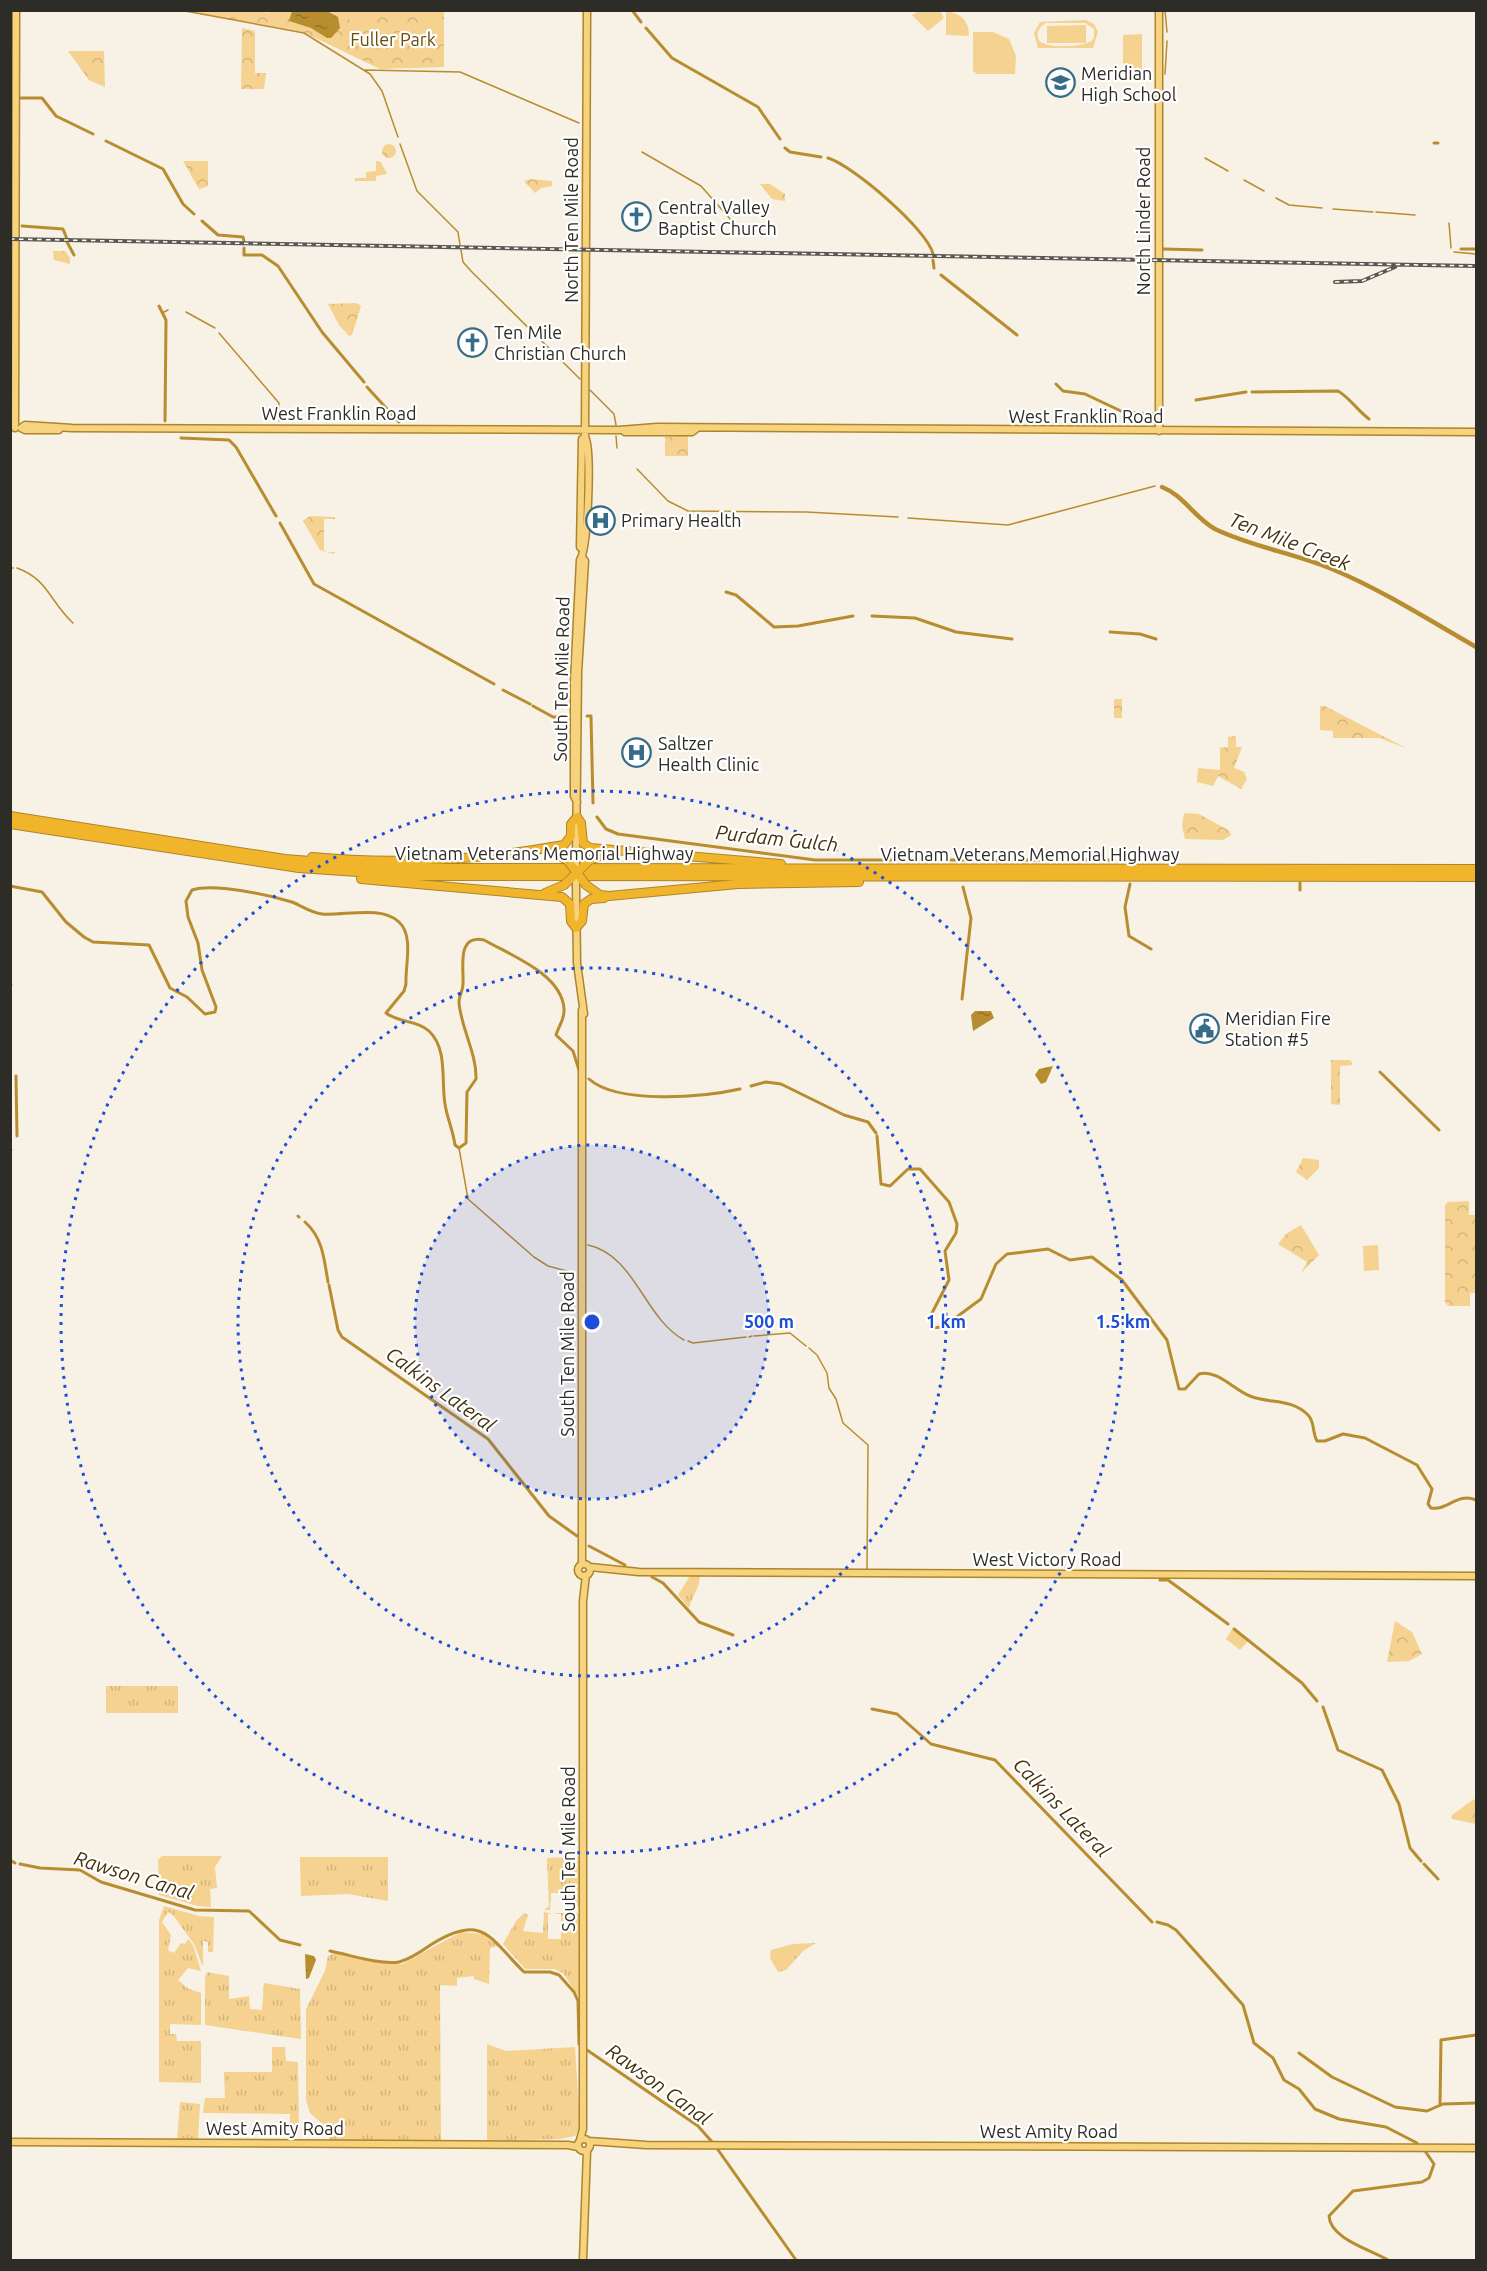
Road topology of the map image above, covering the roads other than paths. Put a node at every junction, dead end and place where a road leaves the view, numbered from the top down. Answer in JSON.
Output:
{"nodes":[{"id":1,"x":16,"y":10,"type":"edge"},
{"id":2,"x":587,"y":10,"type":"edge"},
{"id":3,"x":1159,"y":10,"type":"edge"},
{"id":4,"x":16,"y":428,"type":"edge"},
{"id":5,"x":686,"y":428,"type":"junction"},
{"id":6,"x":696,"y":429,"type":"junction"},
{"id":7,"x":619,"y":430,"type":"junction"},
{"id":8,"x":1159,"y":431,"type":"junction"},
{"id":9,"x":662,"y":432,"type":"junction"},
{"id":10,"x":1476,"y":432,"type":"edge"},
{"id":11,"x":585,"y":433,"type":"junction"},
{"id":12,"x":10,"y":816,"type":"edge"},
{"id":13,"x":577,"y":817,"type":"junction"},
{"id":14,"x":10,"y":824,"type":"edge"},
{"id":15,"x":139,"y":837,"type":"junction"},
{"id":16,"x":537,"y":850,"type":"junction"},
{"id":17,"x":622,"y":852,"type":"junction"},
{"id":18,"x":572,"y":861,"type":"junction"},
{"id":19,"x":812,"y":869,"type":"junction"},
{"id":20,"x":1476,"y":869,"type":"edge"},
{"id":21,"x":324,"y":871,"type":"junction"},
{"id":22,"x":576,"y":872,"type":"junction"},
{"id":23,"x":1006,"y":877,"type":"junction"},
{"id":24,"x":1476,"y":877,"type":"edge"},
{"id":25,"x":531,"y":894,"type":"junction"},
{"id":26,"x":618,"y":896,"type":"junction"},
{"id":27,"x":576,"y":931,"type":"junction"},
{"id":28,"x":586,"y":1570,"type":"junction"},
{"id":29,"x":1476,"y":1576,"type":"edge"},
{"id":30,"x":583,"y":2098,"type":"junction"},
{"id":31,"x":589,"y":2140,"type":"junction"},
{"id":32,"x":10,"y":2142,"type":"edge"},
{"id":33,"x":622,"y":2144,"type":"junction"},
{"id":34,"x":582,"y":2146,"type":"junction"},
{"id":35,"x":1476,"y":2148,"type":"edge"},
{"id":36,"x":583,"y":2260,"type":"edge"}],
"edges":[{"from":1,"to":4,"type":"main road"},
{"from":2,"to":11,"type":"main road","name":"North Ten Mile Road"},
{"from":3,"to":8,"type":"main road","name":"North Linder Road"},
{"from":4,"to":11,"type":"main road","name":"West Franklin Road"},
{"from":5,"to":6,"type":"main road","name":"West Franklin Road"},
{"from":5,"to":7,"type":"main road","name":"West Franklin Road"},
{"from":5,"to":9,"type":"main road"},
{"from":6,"to":8,"type":"main road","name":"West Franklin Road"},
{"from":6,"to":9,"type":"main road","name":"West Franklin Road"},
{"from":7,"to":9,"type":"main road","name":"West Franklin Road"},
{"from":7,"to":11,"type":"main road","name":"West Franklin Road"},
{"from":8,"to":10,"type":"main road","name":"West Franklin Road"},
{"from":11,"to":13,"type":"main road","name":"South Ten Mile Road"},
{"from":12,"to":15,"type":"highway","name":"Vietnam Veterans Memorial Highway"},
{"from":13,"to":16,"type":"highway"},
{"from":13,"to":17,"type":"highway"},
{"from":13,"to":18,"type":"main road","name":"South Ten Mile Road"},
{"from":14,"to":21,"type":"highway","name":"Vietnam Veterans Memorial Highway"},
{"from":15,"to":16,"type":"highway"},
{"from":15,"to":19,"type":"highway","name":"Vietnam Veterans Memorial Highway"},
{"from":16,"to":18,"type":"highway"},
{"from":17,"to":19,"type":"highway"},
{"from":17,"to":22,"type":"highway","bridge":true},
{"from":18,"to":22,"type":"highway","bridge":true},
{"from":19,"to":20,"type":"highway","name":"Vietnam Veterans Memorial Highway"},
{"from":21,"to":23,"type":"highway","name":"Vietnam Veterans Memorial Highway"},
{"from":21,"to":25,"type":"highway"},
{"from":22,"to":25,"type":"highway","bridge":true},
{"from":22,"to":26,"type":"highway","bridge":true},
{"from":22,"to":27,"type":"main road","name":"South Ten Mile Road","bridge":true},
{"from":23,"to":24,"type":"highway","name":"Vietnam Veterans Memorial Highway"},
{"from":23,"to":26,"type":"highway"},
{"from":25,"to":27,"type":"highway"},
{"from":26,"to":27,"type":"highway"},
{"from":27,"to":28,"type":"main road","name":"South Ten Mile Road"},
{"from":28,"to":29,"type":"main road","name":"West Victory Road"},
{"from":28,"to":30,"type":"main road","name":"South Ten Mile Road"},
{"from":30,"to":31,"type":"main road","name":"South Ten Mile Road"},
{"from":30,"to":34,"type":"main road","name":"South Ten Mile Road"},
{"from":31,"to":33,"type":"main road","name":"West Amity Road"},
{"from":31,"to":34,"type":"main road","name":"West Amity Road"},
{"from":32,"to":34,"type":"main road","name":"West Amity Road"},
{"from":33,"to":34,"type":"main road","name":"West Amity Road"},
{"from":33,"to":35,"type":"main road","name":"West Amity Road"},
{"from":34,"to":36,"type":"main road","name":"South Ten Mile Road"}]}
